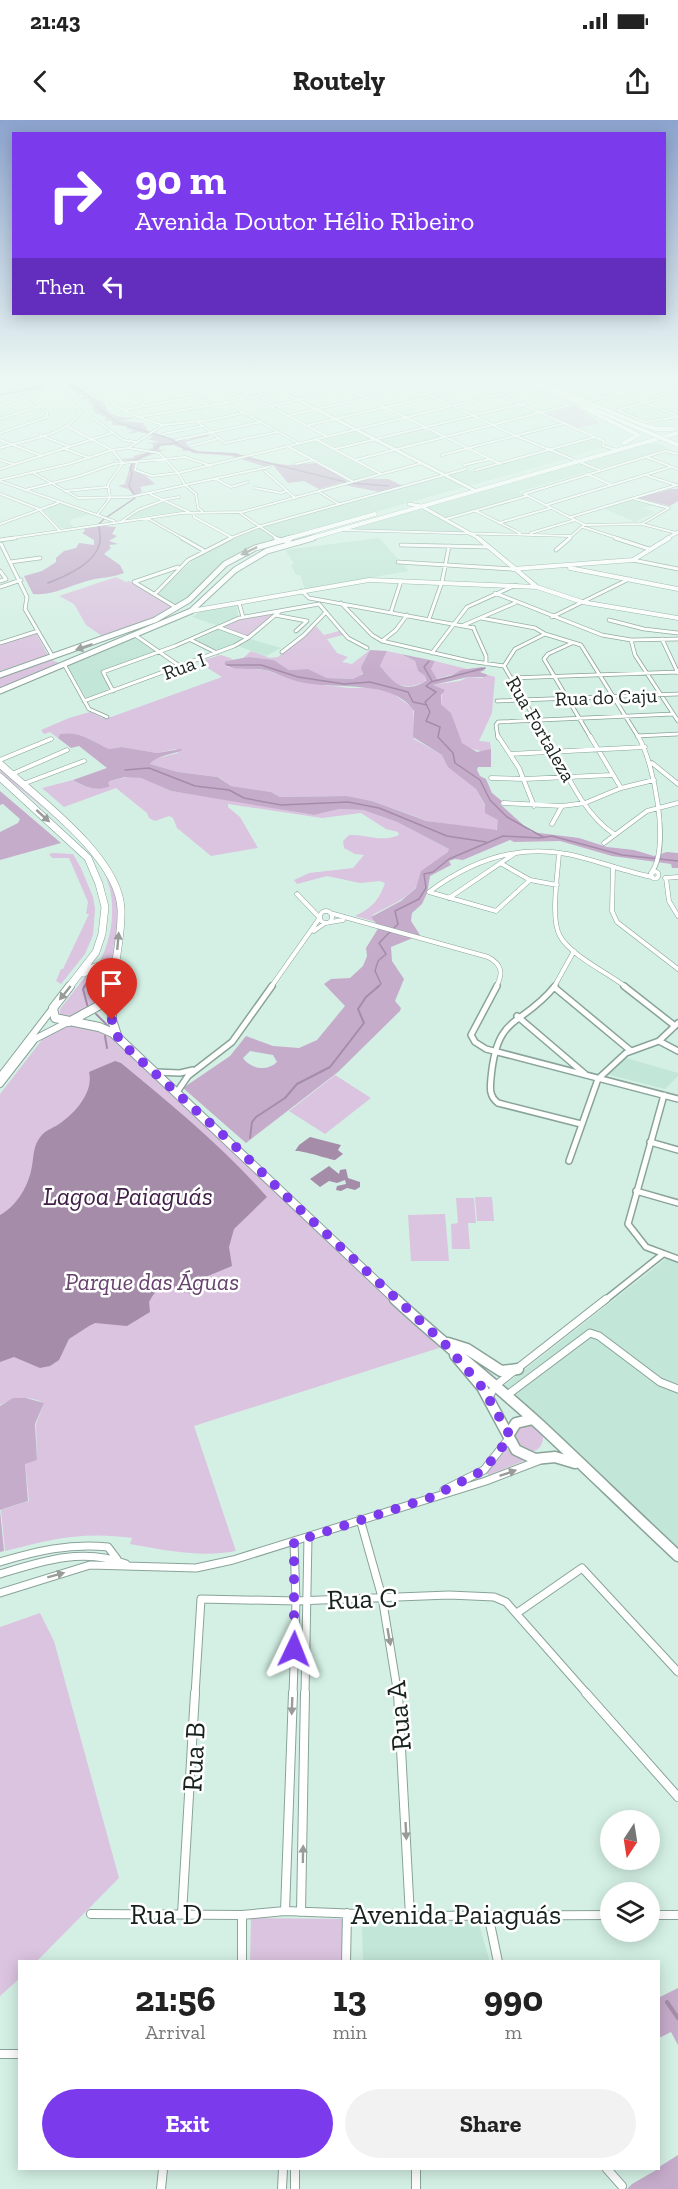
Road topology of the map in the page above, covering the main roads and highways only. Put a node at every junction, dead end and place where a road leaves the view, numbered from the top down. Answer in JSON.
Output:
{"nodes":[{"id":1,"x":503,"y":478,"type":"edge"},
{"id":2,"x":520,"y":478,"type":"edge"},
{"id":3,"x":120,"y":634,"type":"junction"},
{"id":4,"x":135,"y":635,"type":"junction"},
{"id":5,"x":53,"y":657,"type":"junction"},
{"id":6,"x":64,"y":664,"type":"junction"},
{"id":7,"x":0,"y":675,"type":"edge"},
{"id":8,"x":0,"y":691,"type":"edge"},
{"id":9,"x":0,"y":762,"type":"edge"},
{"id":10,"x":0,"y":777,"type":"edge"},
{"id":11,"x":114,"y":976,"type":"junction"},
{"id":12,"x":77,"y":978,"type":"junction"},
{"id":13,"x":111,"y":999,"type":"junction"},
{"id":14,"x":68,"y":1022,"type":"junction"},
{"id":15,"x":119,"y":1040,"type":"junction"},
{"id":16,"x":444,"y":1343,"type":"junction"},
{"id":17,"x":518,"y":1369,"type":"road end"},
{"id":18,"x":533,"y":1419,"type":"junction"},
{"id":19,"x":509,"y":1436,"type":"junction"},
{"id":20,"x":553,"y":1438,"type":"junction"},
{"id":21,"x":544,"y":1457,"type":"junction"},
{"id":22,"x":580,"y":1465,"type":"junction"},
{"id":23,"x":678,"y":1556,"type":"edge"}],
"edges":[{"from":1,"to":3,"type":"main road","one_way":true},
{"from":2,"to":4,"type":"main road"},
{"from":3,"to":4,"type":"main road"},
{"from":3,"to":5,"type":"main road","one_way":true},
{"from":4,"to":6,"type":"main road"},
{"from":5,"to":6,"type":"main road"},
{"from":5,"to":7,"type":"main road"},
{"from":6,"to":8,"type":"main road"},
{"from":11,"to":9,"type":"main road","one_way":true},
{"from":10,"to":12,"type":"main road","one_way":true},
{"from":11,"to":12,"type":"main road"},
{"from":11,"to":13,"type":"main road"},
{"from":12,"to":14,"type":"main road","one_way":true},
{"from":13,"to":14,"type":"main road"},
{"from":13,"to":15,"type":"main road"},
{"from":14,"to":15,"type":"main road"},
{"from":15,"to":16,"type":"main road"},
{"from":16,"to":17,"type":"main road"},
{"from":16,"to":18,"type":"main road"},
{"from":16,"to":19,"type":"main road"},
{"from":18,"to":19,"type":"main road"},
{"from":18,"to":20,"type":"main road"},
{"from":19,"to":21,"type":"main road"},
{"from":20,"to":21,"type":"main road"},
{"from":20,"to":22,"type":"main road"},
{"from":21,"to":22,"type":"main road"},
{"from":22,"to":23,"type":"main road"}]}
